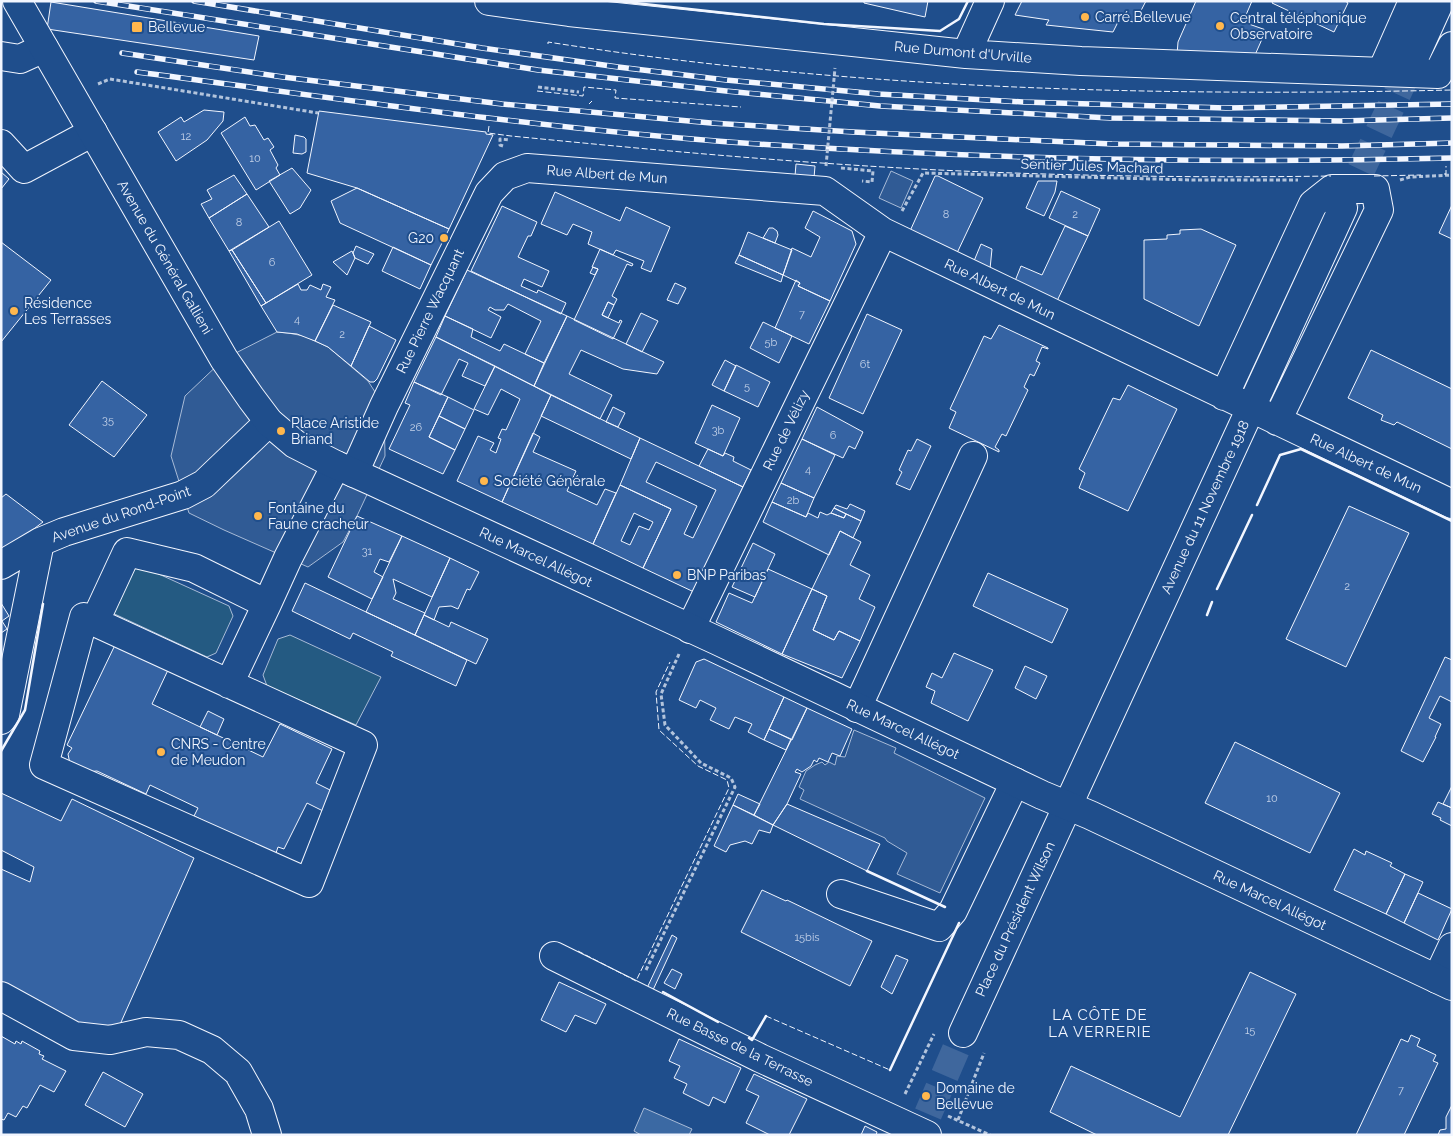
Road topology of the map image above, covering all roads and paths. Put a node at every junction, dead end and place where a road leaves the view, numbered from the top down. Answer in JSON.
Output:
{"nodes":[{"id":1,"x":18,"y":1,"type":"edge"},
{"id":2,"x":489,"y":1,"type":"edge"},
{"id":3,"x":990,"y":1,"type":"edge"},
{"id":4,"x":1413,"y":1,"type":"edge"},
{"id":5,"x":1440,"y":1,"type":"edge"},
{"id":6,"x":571,"y":6,"type":"edge"},
{"id":7,"x":1452,"y":46,"type":"edge"},
{"id":8,"x":44,"y":48,"type":"junction"},
{"id":9,"x":966,"y":54,"type":"junction"},
{"id":10,"x":1,"y":56,"type":"edge"},
{"id":11,"x":1415,"y":56,"type":"tunnel mouth"},
{"id":12,"x":835,"y":68,"type":"dead end"},
{"id":13,"x":1382,"y":71,"type":"junction"},
{"id":14,"x":538,"y":87,"type":"dead end"},
{"id":15,"x":579,"y":92,"type":"dead end"},
{"id":16,"x":72,"y":96,"type":"junction"},
{"id":17,"x":318,"y":114,"type":"dead end"},
{"id":18,"x":93,"y":132,"type":"junction"},
{"id":19,"x":500,"y":139,"type":"dead end"},
{"id":20,"x":511,"y":139,"type":"dead end"},
{"id":21,"x":1,"y":144,"type":"edge"},
{"id":22,"x":528,"y":168,"type":"joint"},
{"id":23,"x":1452,"y":175,"type":"edge"},
{"id":24,"x":854,"y":180,"type":"dead end"},
{"id":25,"x":1375,"y":189,"type":"junction"},
{"id":26,"x":1338,"y":199,"type":"junction"},
{"id":27,"x":883,"y":232,"type":"junction"},
{"id":28,"x":1224,"y":396,"type":"junction"},
{"id":29,"x":1250,"y":408,"type":"junction"},
{"id":30,"x":1277,"y":421,"type":"junction"},
{"id":31,"x":269,"y":422,"type":"junction"},
{"id":32,"x":973,"y":456,"type":"dead end"},
{"id":33,"x":345,"y":469,"type":"junction"},
{"id":34,"x":1452,"y":504,"type":"edge"},
{"id":35,"x":40,"y":542,"type":"junction"},
{"id":36,"x":1,"y":565,"type":"edge"},
{"id":37,"x":267,"y":604,"type":"junction"},
{"id":38,"x":95,"y":621,"type":"junction"},
{"id":39,"x":690,"y":629,"type":"junction"},
{"id":40,"x":229,"y":684,"type":"junction"},
{"id":41,"x":856,"y":708,"type":"junction"},
{"id":42,"x":1,"y":720,"type":"edge"},
{"id":43,"x":1015,"y":782,"type":"junction"},
{"id":44,"x":1068,"y":806,"type":"junction"},
{"id":45,"x":841,"y":894,"type":"dead end"},
{"id":46,"x":1452,"y":947,"type":"edge"},
{"id":47,"x":554,"y":956,"type":"dead end"},
{"id":48,"x":650,"y":961,"type":"dead end"},
{"id":49,"x":1444,"y":983,"type":"edge"},
{"id":50,"x":1,"y":996,"type":"edge"},
{"id":51,"x":963,"y":1033,"type":"tunnel mouth"},
{"id":52,"x":958,"y":1120,"type":"dead end"},
{"id":53,"x":924,"y":1129,"type":"edge"},
{"id":54,"x":267,"y":1135,"type":"edge"},
{"id":55,"x":990,"y":1135,"type":"edge"}],
"edges":[{"from":1,"to":8,"type":"street","name":"Avenue du Général Gallieni"},
{"from":2,"to":6,"type":"street","name":"Rue Dumont d'Urville"},
{"from":3,"to":9,"type":"street"},
{"from":4,"to":13,"type":"street"},
{"from":5,"to":11,"type":"street"},
{"from":6,"to":9,"type":"street","name":"Rue Dumont d'Urville"},
{"from":7,"to":13,"type":"street","name":"Rue Dumont d'Urville"},
{"from":8,"to":10,"type":"street"},
{"from":8,"to":16,"type":"street","name":"Avenue du Général Gallieni"},
{"from":9,"to":13,"type":"street","name":"Rue Dumont d'Urville"},
{"from":12,"to":24,"type":"path","bridge":true},
{"from":14,"to":15,"type":"path"},
{"from":16,"to":17,"type":"path"},
{"from":16,"to":18,"type":"street","name":"Avenue du Général Gallieni"},
{"from":18,"to":21,"type":"street"},
{"from":18,"to":31,"type":"street","name":"Avenue du Général Gallieni"},
{"from":19,"to":20,"type":"path"},
{"from":22,"to":27,"type":"street","name":"Rue Albert de Mun"},
{"from":22,"to":33,"type":"street","name":"Rue Pierre Wacquant"},
{"from":23,"to":25,"type":"path"},
{"from":25,"to":26,"type":"street"},
{"from":25,"to":30,"type":"street"},
{"from":26,"to":27,"type":"path","name":"Sentier Jules Machard"},
{"from":26,"to":28,"type":"street"},
{"from":26,"to":29,"type":"street","name":"Avenue du 11 Novembre 1918"},
{"from":27,"to":28,"type":"street","name":"Rue Albert de Mun"},
{"from":27,"to":39,"type":"street","name":"Rue de Vélizy"},
{"from":28,"to":29,"type":"street","name":"Rue Albert de Mun"},
{"from":29,"to":30,"type":"street","name":"Rue Albert de Mun"},
{"from":29,"to":44,"type":"street","name":"Avenue du 11 Novembre 1918"},
{"from":30,"to":34,"type":"street","name":"Rue Albert de Mun"},
{"from":31,"to":33,"type":"street","name":"Avenue du Général Gallieni"},
{"from":31,"to":35,"type":"street","name":"Avenue du Rond-Point"},
{"from":32,"to":41,"type":"street"},
{"from":33,"to":37,"type":"street","name":"Rue Pierre Wacquant"},
{"from":33,"to":39,"type":"street","name":"Rue Marcel Allégot"},
{"from":35,"to":36,"type":"street"},
{"from":35,"to":42,"type":"street","name":"Avenue du Rond-Point"},
{"from":37,"to":38,"type":"street"},
{"from":37,"to":40,"type":"street","name":"Rue Pierre Wacquant"},
{"from":38,"to":40,"type":"street"},
{"from":38,"to":40,"type":"street"},
{"from":39,"to":41,"type":"street","name":"Rue Marcel Allégot"},
{"from":39,"to":48,"type":"path"},
{"from":41,"to":43,"type":"street","name":"Rue Marcel Allégot"},
{"from":43,"to":44,"type":"street","name":"Rue Marcel Allégot"},
{"from":43,"to":45,"type":"street"},
{"from":44,"to":49,"type":"street","name":"Rue Marcel Allégot"},
{"from":44,"to":51,"type":"street","name":"Place du Président Wilson"},
{"from":46,"to":49,"type":"street"},
{"from":47,"to":53,"type":"street","name":"Rue Basse de la Terrasse"},
{"from":50,"to":54,"type":"street"},
{"from":52,"to":55,"type":"path"}]}
